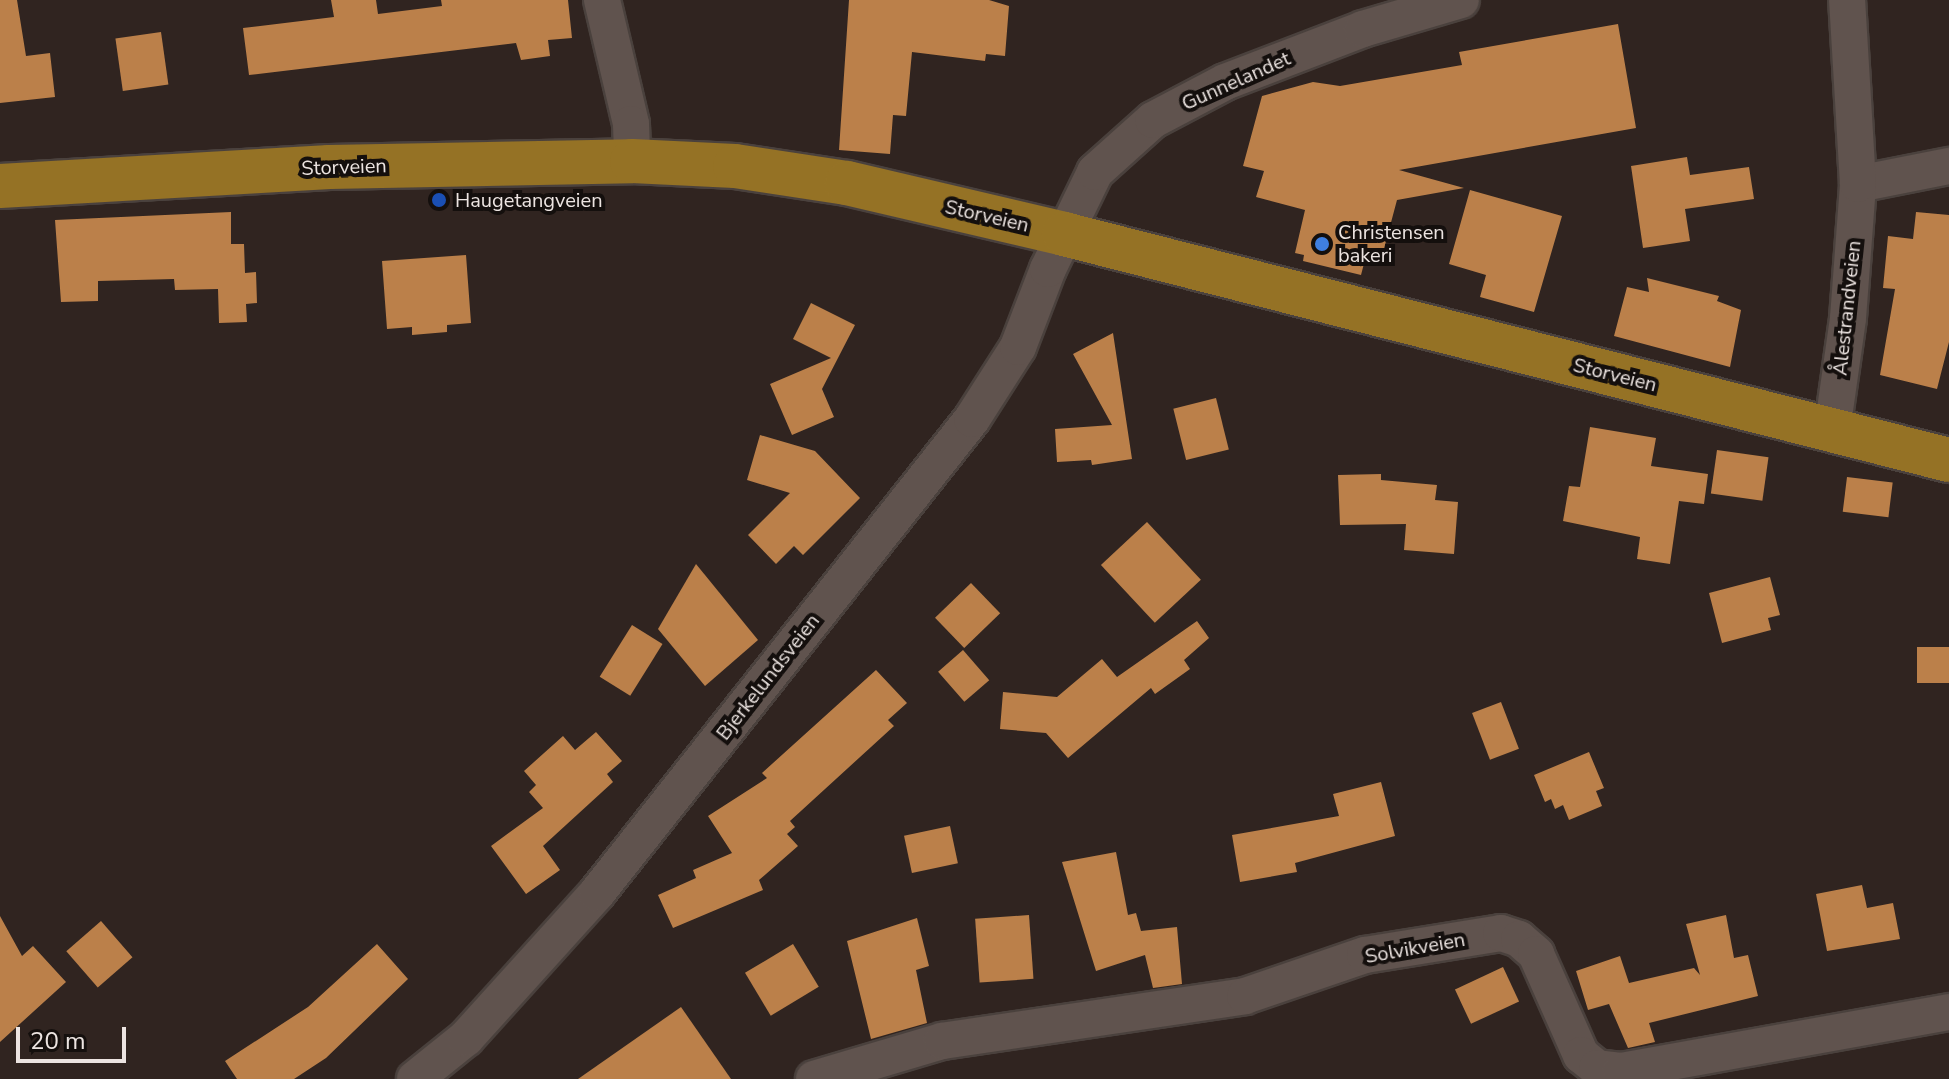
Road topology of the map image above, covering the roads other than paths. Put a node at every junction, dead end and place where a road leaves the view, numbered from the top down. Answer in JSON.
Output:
{"nodes":[{"id":1,"x":602,"y":0,"type":"edge"},
{"id":2,"x":1461,"y":0,"type":"edge"},
{"id":3,"x":1847,"y":0,"type":"edge"},
{"id":4,"x":632,"y":161,"type":"junction"},
{"id":5,"x":1949,"y":166,"type":"edge"},
{"id":6,"x":1858,"y":184,"type":"junction"},
{"id":7,"x":0,"y":186,"type":"edge"},
{"id":8,"x":1064,"y":234,"type":"junction"},
{"id":9,"x":1832,"y":431,"type":"junction"},
{"id":10,"x":1949,"y":460,"type":"edge"},
{"id":11,"x":1949,"y":1012,"type":"edge"},
{"id":12,"x":432,"y":1074,"type":"edge"},
{"id":13,"x":814,"y":1079,"type":"edge"}],
"edges":[{"from":1,"to":4,"type":"street"},
{"from":2,"to":8,"type":"street","name":"Gunnelandet"},
{"from":3,"to":6,"type":"street","name":"Ålestrandveien"},
{"from":4,"to":7,"type":"main road","name":"Storveien"},
{"from":4,"to":8,"type":"main road","name":"Storveien"},
{"from":5,"to":6,"type":"street"},
{"from":6,"to":9,"type":"street","name":"Ålestrandveien"},
{"from":8,"to":9,"type":"main road","name":"Storveien"},
{"from":8,"to":12,"type":"street","name":"Bjerkelundsveien"},
{"from":9,"to":10,"type":"main road","name":"Storveien"},
{"from":11,"to":13,"type":"street","name":"Solvikveien"}]}
